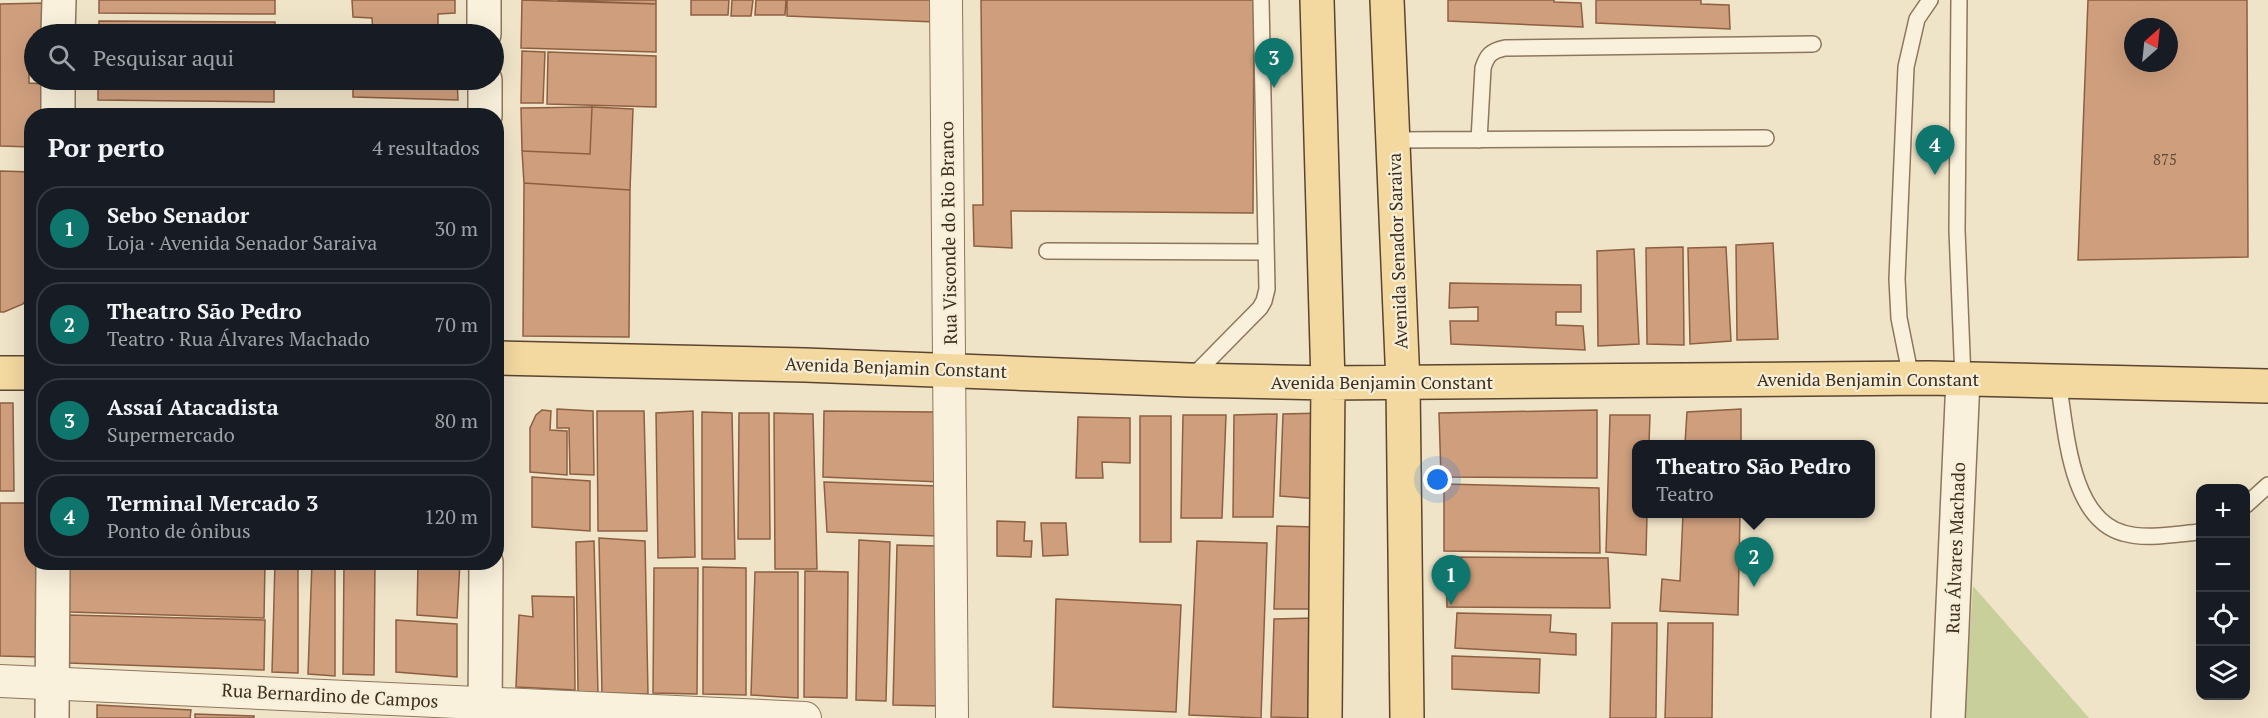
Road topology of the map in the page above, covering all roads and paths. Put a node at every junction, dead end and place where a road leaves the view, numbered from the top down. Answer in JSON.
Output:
{"nodes":[{"id":1,"x":59,"y":0,"type":"edge"},
{"id":2,"x":484,"y":0,"type":"edge"},
{"id":3,"x":946,"y":0,"type":"edge"},
{"id":4,"x":1261,"y":0,"type":"edge"},
{"id":5,"x":1317,"y":0,"type":"edge"},
{"id":6,"x":1387,"y":0,"type":"edge"},
{"id":7,"x":1930,"y":0,"type":"edge"},
{"id":8,"x":1959,"y":0,"type":"edge"},
{"id":9,"x":58,"y":24,"type":"edge"},
{"id":10,"x":484,"y":24,"type":"edge"},
{"id":11,"x":1813,"y":44,"type":"dead end"},
{"id":12,"x":58,"y":90,"type":"edge"},
{"id":13,"x":485,"y":90,"type":"edge"},
{"id":14,"x":57,"y":108,"type":"edge"},
{"id":15,"x":485,"y":108,"type":"edge"},
{"id":16,"x":1766,"y":138,"type":"dead end"},
{"id":17,"x":1393,"y":140,"type":"junction"},
{"id":18,"x":1479,"y":140,"type":"junction"},
{"id":19,"x":1047,"y":251,"type":"dead end"},
{"id":20,"x":1265,"y":252,"type":"junction"},
{"id":21,"x":504,"y":358,"type":"edge"},
{"id":22,"x":950,"y":369,"type":"junction"},
{"id":23,"x":0,"y":373,"type":"edge"},
{"id":24,"x":24,"y":373,"type":"edge"},
{"id":25,"x":1911,"y":378,"type":"junction"},
{"id":26,"x":1963,"y":379,"type":"junction"},
{"id":27,"x":1189,"y":380,"type":"junction"},
{"id":28,"x":2058,"y":381,"type":"junction"},
{"id":29,"x":1328,"y":383,"type":"junction"},
{"id":30,"x":1403,"y":384,"type":"junction"},
{"id":31,"x":2268,"y":386,"type":"edge"},
{"id":32,"x":2268,"y":485,"type":"edge"},
{"id":33,"x":2250,"y":501,"type":"edge"},
{"id":34,"x":2196,"y":532,"type":"edge"},
{"id":35,"x":53,"y":570,"type":"edge"},
{"id":36,"x":486,"y":570,"type":"edge"},
{"id":37,"x":0,"y":681,"type":"edge"},
{"id":38,"x":52,"y":684,"type":"junction"},
{"id":39,"x":261,"y":706,"type":"edge"},
{"id":40,"x":485,"y":711,"type":"edge"},
{"id":41,"x":52,"y":718,"type":"edge"},
{"id":42,"x":805,"y":718,"type":"edge"},
{"id":43,"x":952,"y":718,"type":"edge"},
{"id":44,"x":1325,"y":718,"type":"edge"},
{"id":45,"x":1407,"y":718,"type":"edge"},
{"id":46,"x":1948,"y":718,"type":"edge"}],
"edges":[{"from":1,"to":9,"type":"street"},
{"from":2,"to":10,"type":"street"},
{"from":3,"to":22,"type":"street","name":"Rua Visconde do Rio Branco"},
{"from":4,"to":20,"type":"lane"},
{"from":5,"to":29,"type":"main road"},
{"from":6,"to":17,"type":"main road","name":"Avenida Senador Saraiva"},
{"from":7,"to":25,"type":"lane"},
{"from":8,"to":26,"type":"lane"},
{"from":11,"to":18,"type":"lane"},
{"from":12,"to":14,"type":"street"},
{"from":13,"to":15,"type":"street"},
{"from":16,"to":18,"type":"lane"},
{"from":17,"to":18,"type":"lane"},
{"from":17,"to":30,"type":"main road","name":"Avenida Senador Saraiva"},
{"from":19,"to":20,"type":"lane"},
{"from":20,"to":27,"type":"lane"},
{"from":21,"to":22,"type":"main road","name":"Avenida Benjamin Constant"},
{"from":22,"to":27,"type":"main road","name":"Avenida Benjamin Constant"},
{"from":22,"to":43,"type":"street","name":"Rua Visconde do Rio Branco"},
{"from":23,"to":24,"type":"main road"},
{"from":25,"to":26,"type":"main road","name":"Avenida Benjamin Constant"},
{"from":25,"to":30,"type":"main road","name":"Avenida Benjamin Constant"},
{"from":26,"to":28,"type":"main road","name":"Avenida Benjamin Constant"},
{"from":26,"to":46,"type":"street","name":"Rua Álvares Machado"},
{"from":27,"to":29,"type":"main road","name":"Avenida Benjamin Constant"},
{"from":28,"to":31,"type":"main road","name":"Avenida Benjamin Constant"},
{"from":28,"to":34,"type":"lane"},
{"from":29,"to":30,"type":"main road","name":"Avenida Benjamin Constant"},
{"from":29,"to":44,"type":"main road"},
{"from":30,"to":45,"type":"main road","name":"Avenida Senador Saraiva"},
{"from":32,"to":33,"type":"lane"},
{"from":35,"to":38,"type":"street"},
{"from":36,"to":40,"type":"street"},
{"from":37,"to":38,"type":"street","name":"Rua Bernardino de Campos"},
{"from":38,"to":39,"type":"street","name":"Rua Bernardino de Campos"},
{"from":38,"to":41,"type":"street"},
{"from":39,"to":40,"type":"street","name":"Rua Bernardino de Campos"},
{"from":40,"to":42,"type":"street","name":"Rua Bernardino de Campos"}]}
